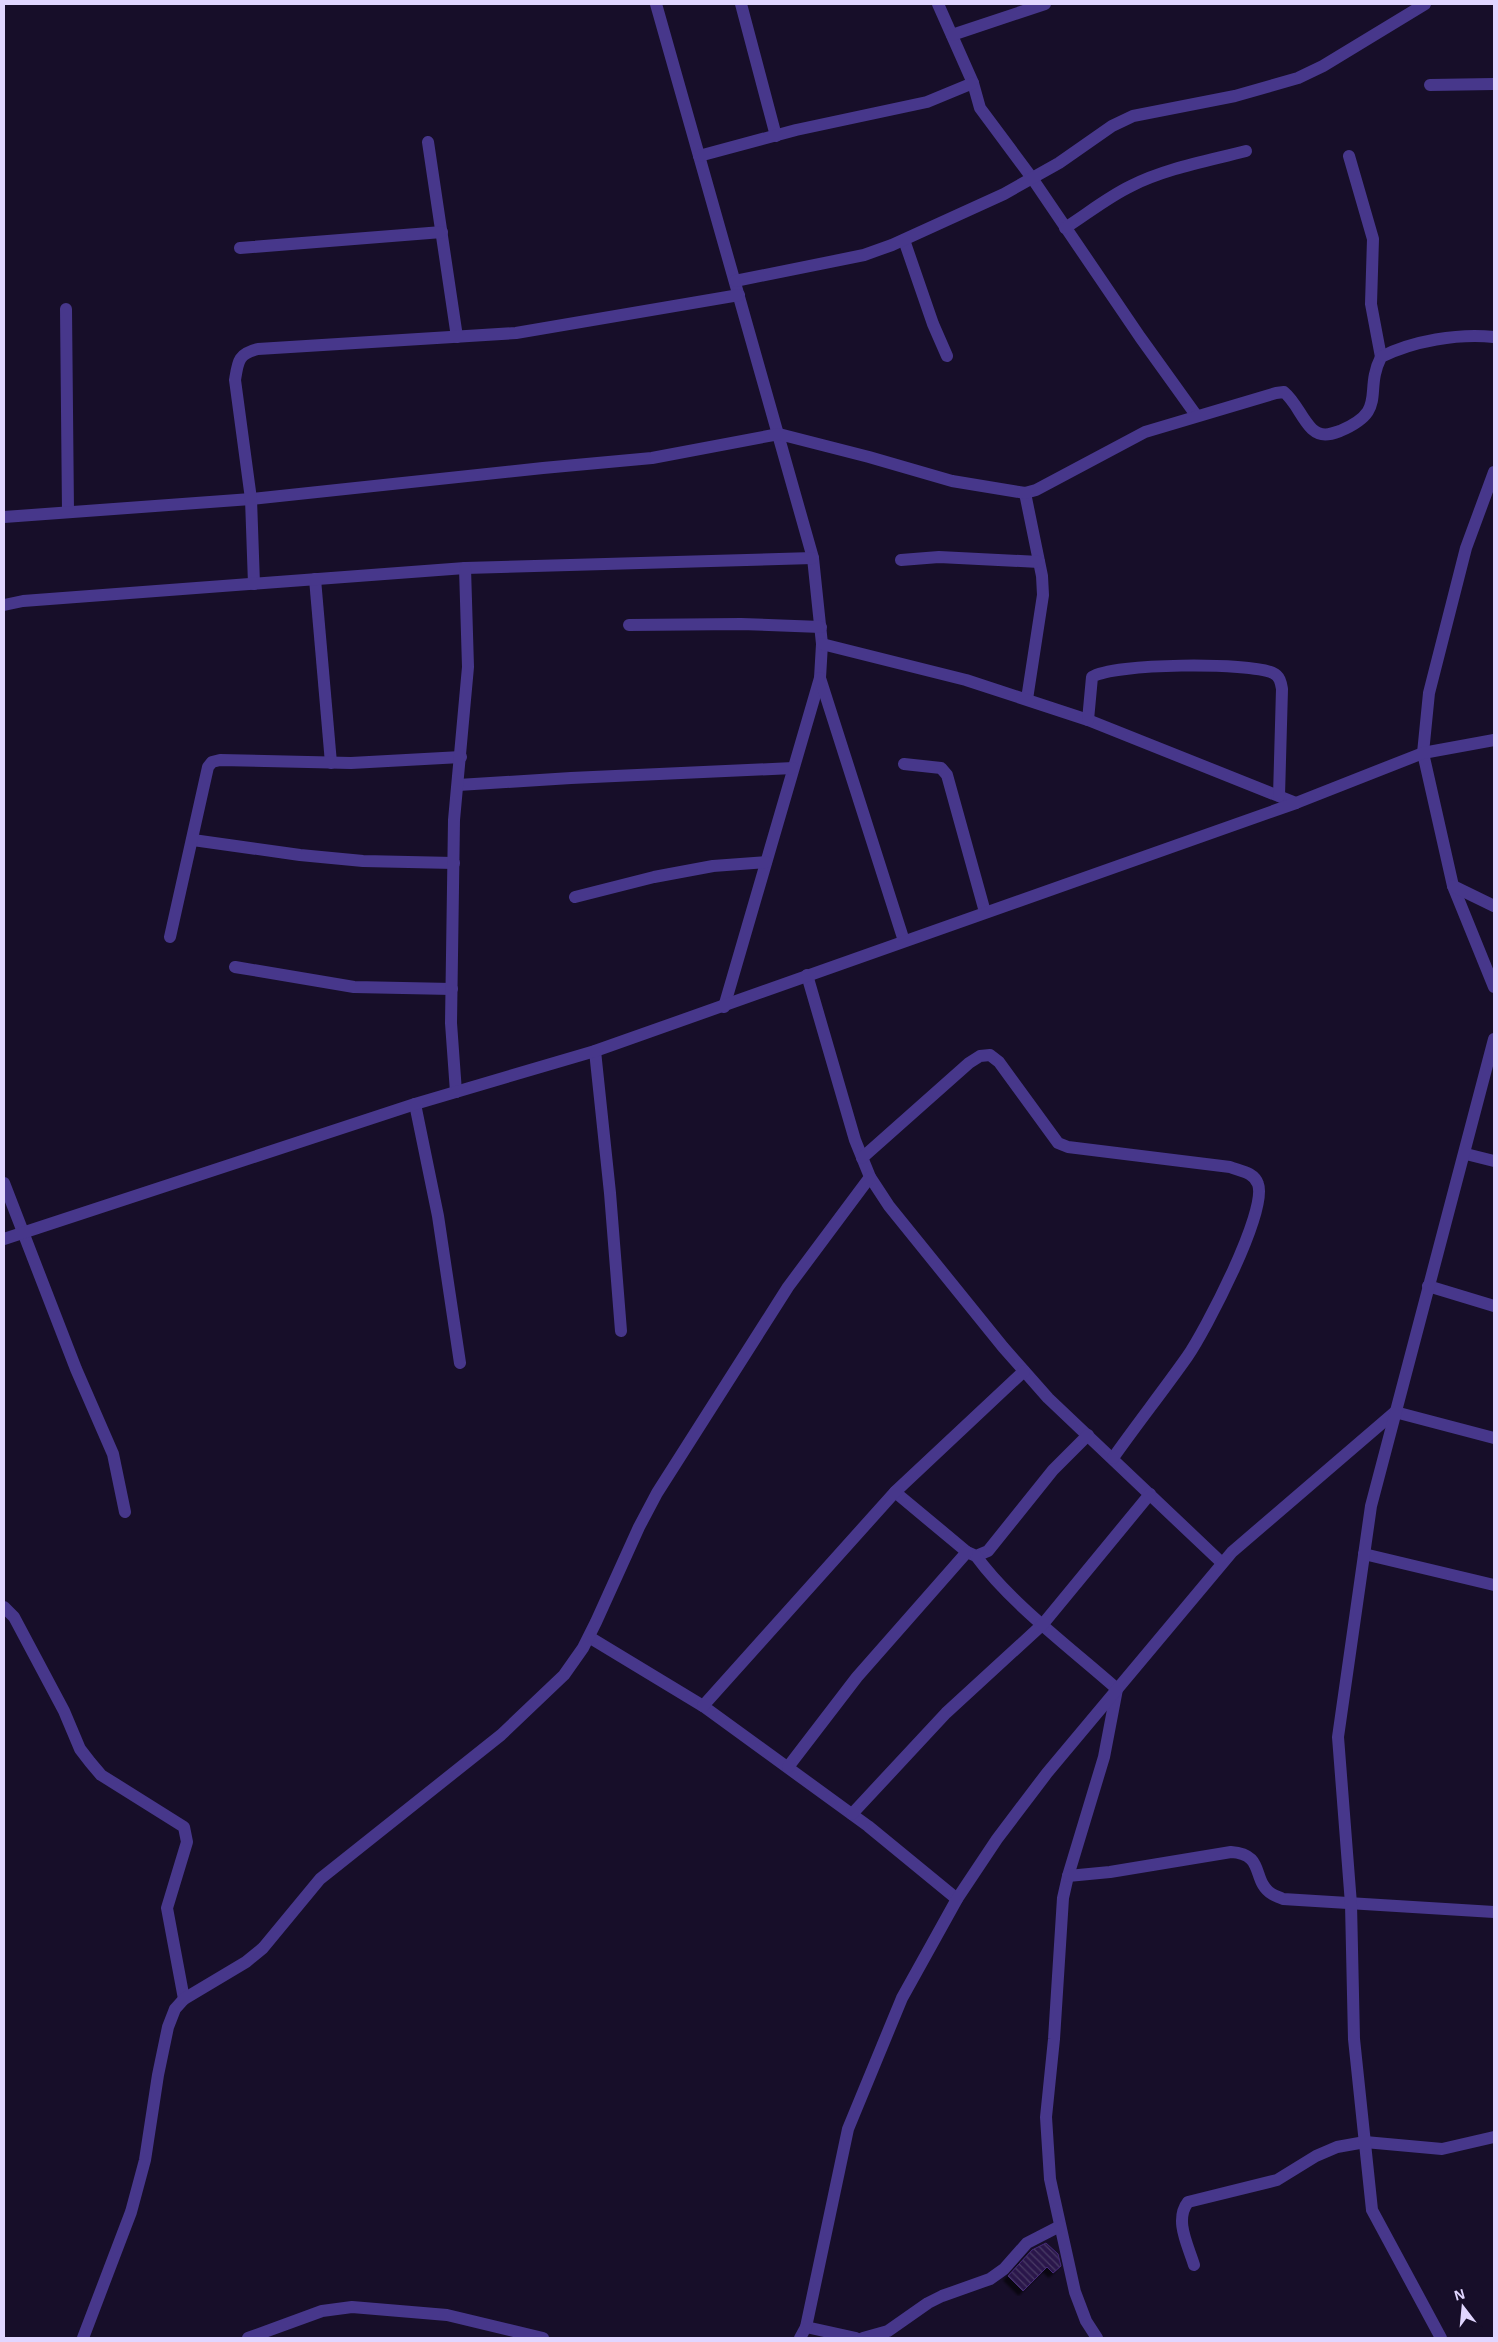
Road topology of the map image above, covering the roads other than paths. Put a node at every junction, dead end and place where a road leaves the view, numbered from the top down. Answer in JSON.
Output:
{"nodes":[{"id":1,"x":656,"y":4,"type":"edge"},
{"id":2,"x":741,"y":4,"type":"edge"},
{"id":3,"x":938,"y":4,"type":"edge"},
{"id":4,"x":1045,"y":4,"type":"edge"},
{"id":5,"x":1425,"y":4,"type":"edge"},
{"id":6,"x":1015,"y":9,"type":"edge"},
{"id":7,"x":952,"y":35,"type":"junction"},
{"id":8,"x":973,"y":83,"type":"junction"},
{"id":9,"x":1494,"y":84,"type":"edge"},
{"id":10,"x":1430,"y":85,"type":"dead end"},
{"id":11,"x":776,"y":136,"type":"junction"},
{"id":12,"x":428,"y":142,"type":"dead end"},
{"id":13,"x":1246,"y":151,"type":"dead end"},
{"id":14,"x":700,"y":156,"type":"junction"},
{"id":15,"x":1349,"y":156,"type":"dead end"},
{"id":16,"x":1032,"y":178,"type":"junction"},
{"id":17,"x":1066,"y":228,"type":"junction"},
{"id":18,"x":442,"y":232,"type":"junction"},
{"id":19,"x":904,"y":240,"type":"junction"},
{"id":20,"x":240,"y":248,"type":"dead end"},
{"id":21,"x":735,"y":281,"type":"junction"},
{"id":22,"x":739,"y":295,"type":"junction"},
{"id":23,"x":66,"y":309,"type":"dead end"},
{"id":24,"x":457,"y":337,"type":"junction"},
{"id":25,"x":1494,"y":337,"type":"edge"},
{"id":26,"x":948,"y":356,"type":"dead end"},
{"id":27,"x":1380,"y":357,"type":"junction"},
{"id":28,"x":1196,"y":415,"type":"junction"},
{"id":29,"x":779,"y":434,"type":"junction"},
{"id":30,"x":1494,"y":472,"type":"edge"},
{"id":31,"x":1025,"y":493,"type":"junction"},
{"id":32,"x":251,"y":499,"type":"junction"},
{"id":33,"x":68,"y":512,"type":"junction"},
{"id":34,"x":4,"y":517,"type":"edge"},
{"id":35,"x":813,"y":558,"type":"junction"},
{"id":36,"x":901,"y":560,"type":"dead end"},
{"id":37,"x":1039,"y":562,"type":"junction"},
{"id":38,"x":465,"y":568,"type":"junction"},
{"id":39,"x":315,"y":580,"type":"junction"},
{"id":40,"x":254,"y":584,"type":"junction"},
{"id":41,"x":4,"y":605,"type":"edge"},
{"id":42,"x":629,"y":625,"type":"dead end"},
{"id":43,"x":821,"y":627,"type":"junction"},
{"id":44,"x":822,"y":644,"type":"junction"},
{"id":45,"x":820,"y":678,"type":"junction"},
{"id":46,"x":1027,"y":700,"type":"junction"},
{"id":47,"x":1088,"y":720,"type":"junction"},
{"id":48,"x":1494,"y":740,"type":"edge"},
{"id":49,"x":1423,"y":753,"type":"junction"},
{"id":50,"x":461,"y":757,"type":"junction"},
{"id":51,"x":331,"y":763,"type":"junction"},
{"id":52,"x":904,"y":764,"type":"dead end"},
{"id":53,"x":794,"y":768,"type":"junction"},
{"id":54,"x":458,"y":785,"type":"junction"},
{"id":55,"x":1279,"y":796,"type":"junction"},
{"id":56,"x":1296,"y":803,"type":"junction"},
{"id":57,"x":193,"y":840,"type":"junction"},
{"id":58,"x":766,"y":862,"type":"junction"},
{"id":59,"x":454,"y":863,"type":"junction"},
{"id":60,"x":1453,"y":886,"type":"junction"},
{"id":61,"x":575,"y":897,"type":"dead end"},
{"id":62,"x":1494,"y":906,"type":"edge"},
{"id":63,"x":985,"y":912,"type":"junction"},
{"id":64,"x":170,"y":937,"type":"dead end"},
{"id":65,"x":904,"y":941,"type":"junction"},
{"id":66,"x":235,"y":967,"type":"dead end"},
{"id":67,"x":807,"y":975,"type":"junction"},
{"id":68,"x":1494,"y":987,"type":"edge"},
{"id":69,"x":452,"y":989,"type":"junction"},
{"id":70,"x":724,"y":1007,"type":"junction"},
{"id":71,"x":1494,"y":1039,"type":"edge"},
{"id":72,"x":595,"y":1051,"type":"junction"},
{"id":73,"x":1489,"y":1080,"type":"edge"},
{"id":74,"x":456,"y":1092,"type":"junction"},
{"id":75,"x":415,"y":1104,"type":"junction"},
{"id":76,"x":1466,"y":1154,"type":"junction"},
{"id":77,"x":862,"y":1158,"type":"junction"},
{"id":78,"x":1494,"y":1160,"type":"edge"},
{"id":79,"x":870,"y":1177,"type":"junction"},
{"id":80,"x":4,"y":1183,"type":"edge"},
{"id":81,"x":23,"y":1232,"type":"junction"},
{"id":82,"x":4,"y":1239,"type":"edge"},
{"id":83,"x":1428,"y":1286,"type":"junction"},
{"id":84,"x":1494,"y":1306,"type":"edge"},
{"id":85,"x":621,"y":1331,"type":"dead end"},
{"id":86,"x":460,"y":1363,"type":"dead end"},
{"id":87,"x":1024,"y":1371,"type":"junction"},
{"id":88,"x":1395,"y":1412,"type":"junction"},
{"id":89,"x":1088,"y":1435,"type":"junction"},
{"id":90,"x":1494,"y":1438,"type":"edge"},
{"id":91,"x":1112,"y":1458,"type":"junction"},
{"id":92,"x":895,"y":1492,"type":"junction"},
{"id":93,"x":1150,"y":1494,"type":"junction"},
{"id":94,"x":125,"y":1512,"type":"dead end"},
{"id":95,"x":971,"y":1554,"type":"junction"},
{"id":96,"x":1364,"y":1554,"type":"junction"},
{"id":97,"x":1222,"y":1563,"type":"junction"},
{"id":98,"x":1494,"y":1585,"type":"edge"},
{"id":99,"x":4,"y":1607,"type":"edge"},
{"id":100,"x":1043,"y":1624,"type":"junction"},
{"id":101,"x":589,"y":1637,"type":"junction"},
{"id":102,"x":1117,"y":1689,"type":"junction"},
{"id":103,"x":704,"y":1706,"type":"junction"},
{"id":104,"x":788,"y":1767,"type":"junction"},
{"id":105,"x":852,"y":1814,"type":"junction"},
{"id":106,"x":1068,"y":1876,"type":"junction"},
{"id":107,"x":957,"y":1899,"type":"junction"},
{"id":108,"x":1351,"y":1904,"type":"junction"},
{"id":109,"x":1494,"y":1912,"type":"edge"},
{"id":110,"x":184,"y":1999,"type":"junction"},
{"id":111,"x":1494,"y":2137,"type":"edge"},
{"id":112,"x":1365,"y":2142,"type":"junction"},
{"id":113,"x":1058,"y":2222,"type":"junction"},
{"id":114,"x":1194,"y":2265,"type":"dead end"},
{"id":115,"x":499,"y":2333,"type":"edge"},
{"id":116,"x":803,"y":2333,"type":"edge"},
{"id":117,"x":83,"y":2338,"type":"edge"},
{"id":118,"x":248,"y":2338,"type":"edge"},
{"id":119,"x":543,"y":2338,"type":"edge"},
{"id":120,"x":856,"y":2338,"type":"edge"},
{"id":121,"x":863,"y":2338,"type":"edge"},
{"id":122,"x":1097,"y":2338,"type":"edge"},
{"id":123,"x":1441,"y":2338,"type":"edge"}],
"edges":[{"from":1,"to":14,"type":"street"},
{"from":2,"to":11,"type":"street"},
{"from":3,"to":7,"type":"street"},
{"from":4,"to":6,"type":"street"},
{"from":5,"to":16,"type":"street"},
{"from":6,"to":7,"type":"street"},
{"from":7,"to":8,"type":"street"},
{"from":8,"to":11,"type":"street"},
{"from":8,"to":16,"type":"street"},
{"from":9,"to":10,"type":"street"},
{"from":11,"to":14,"type":"street"},
{"from":12,"to":18,"type":"street"},
{"from":13,"to":17,"type":"street"},
{"from":14,"to":21,"type":"street"},
{"from":15,"to":27,"type":"street"},
{"from":16,"to":17,"type":"street"},
{"from":16,"to":19,"type":"street"},
{"from":17,"to":28,"type":"street"},
{"from":18,"to":20,"type":"street"},
{"from":18,"to":24,"type":"street"},
{"from":19,"to":21,"type":"street"},
{"from":19,"to":26,"type":"street"},
{"from":21,"to":22,"type":"street"},
{"from":22,"to":24,"type":"street"},
{"from":22,"to":29,"type":"street"},
{"from":23,"to":33,"type":"street"},
{"from":24,"to":32,"type":"street"},
{"from":25,"to":27,"type":"street"},
{"from":27,"to":28,"type":"street"},
{"from":28,"to":31,"type":"street"},
{"from":29,"to":31,"type":"street"},
{"from":29,"to":32,"type":"street"},
{"from":29,"to":35,"type":"street"},
{"from":30,"to":49,"type":"street"},
{"from":31,"to":37,"type":"street"},
{"from":32,"to":33,"type":"street"},
{"from":32,"to":40,"type":"street"},
{"from":33,"to":34,"type":"street"},
{"from":35,"to":38,"type":"street"},
{"from":35,"to":43,"type":"street"},
{"from":36,"to":37,"type":"street"},
{"from":37,"to":46,"type":"street"},
{"from":38,"to":39,"type":"street"},
{"from":38,"to":50,"type":"street"},
{"from":39,"to":40,"type":"street"},
{"from":39,"to":51,"type":"street"},
{"from":40,"to":41,"type":"street"},
{"from":42,"to":43,"type":"street"},
{"from":43,"to":44,"type":"street"},
{"from":44,"to":45,"type":"street"},
{"from":44,"to":46,"type":"street"},
{"from":45,"to":53,"type":"street"},
{"from":45,"to":65,"type":"street"},
{"from":46,"to":47,"type":"street"},
{"from":47,"to":55,"type":"street"},
{"from":47,"to":55,"type":"street"},
{"from":48,"to":49,"type":"street"},
{"from":49,"to":56,"type":"street"},
{"from":49,"to":60,"type":"street"},
{"from":50,"to":51,"type":"street"},
{"from":50,"to":54,"type":"street"},
{"from":51,"to":57,"type":"street"},
{"from":52,"to":63,"type":"street"},
{"from":53,"to":54,"type":"street"},
{"from":53,"to":58,"type":"street"},
{"from":54,"to":59,"type":"street"},
{"from":55,"to":56,"type":"street"},
{"from":56,"to":63,"type":"street"},
{"from":57,"to":59,"type":"street"},
{"from":57,"to":64,"type":"street"},
{"from":58,"to":61,"type":"street"},
{"from":58,"to":70,"type":"street"},
{"from":59,"to":69,"type":"street"},
{"from":60,"to":62,"type":"street"},
{"from":60,"to":68,"type":"street"},
{"from":63,"to":65,"type":"street"},
{"from":65,"to":67,"type":"street"},
{"from":66,"to":69,"type":"street"},
{"from":67,"to":70,"type":"street"},
{"from":67,"to":77,"type":"street"},
{"from":69,"to":74,"type":"street"},
{"from":70,"to":72,"type":"street"},
{"from":71,"to":73,"type":"street"},
{"from":72,"to":74,"type":"street"},
{"from":72,"to":85,"type":"street"},
{"from":73,"to":76,"type":"street"},
{"from":74,"to":75,"type":"street"},
{"from":75,"to":81,"type":"street"},
{"from":75,"to":86,"type":"street"},
{"from":76,"to":78,"type":"street"},
{"from":76,"to":83,"type":"street"},
{"from":77,"to":79,"type":"street"},
{"from":77,"to":91,"type":"street"},
{"from":79,"to":87,"type":"street"},
{"from":79,"to":101,"type":"street"},
{"from":80,"to":81,"type":"street"},
{"from":81,"to":82,"type":"street"},
{"from":81,"to":94,"type":"street"},
{"from":83,"to":84,"type":"street"},
{"from":83,"to":88,"type":"street"},
{"from":87,"to":89,"type":"street"},
{"from":87,"to":92,"type":"street"},
{"from":88,"to":90,"type":"street"},
{"from":88,"to":96,"type":"street"},
{"from":88,"to":97,"type":"street"},
{"from":89,"to":91,"type":"street"},
{"from":89,"to":95,"type":"street"},
{"from":91,"to":93,"type":"street"},
{"from":92,"to":95,"type":"street"},
{"from":92,"to":103,"type":"street"},
{"from":93,"to":97,"type":"street"},
{"from":93,"to":100,"type":"street"},
{"from":95,"to":100,"type":"street"},
{"from":95,"to":104,"type":"street"},
{"from":96,"to":98,"type":"street"},
{"from":96,"to":108,"type":"street"},
{"from":97,"to":102,"type":"street"},
{"from":99,"to":110,"type":"street"},
{"from":100,"to":102,"type":"street"},
{"from":100,"to":105,"type":"street"},
{"from":101,"to":103,"type":"street"},
{"from":101,"to":110,"type":"street"},
{"from":102,"to":106,"type":"street"},
{"from":102,"to":107,"type":"street"},
{"from":103,"to":104,"type":"street"},
{"from":104,"to":105,"type":"street"},
{"from":105,"to":107,"type":"street"},
{"from":106,"to":108,"type":"street"},
{"from":106,"to":113,"type":"street"},
{"from":107,"to":116,"type":"street"},
{"from":108,"to":109,"type":"street"},
{"from":108,"to":112,"type":"street"},
{"from":110,"to":117,"type":"street"},
{"from":111,"to":112,"type":"street"},
{"from":112,"to":114,"type":"street"},
{"from":112,"to":123,"type":"street"},
{"from":113,"to":121,"type":"street"},
{"from":113,"to":122,"type":"street"},
{"from":115,"to":118,"type":"street"},
{"from":115,"to":119,"type":"street"},
{"from":116,"to":120,"type":"street"}]}
